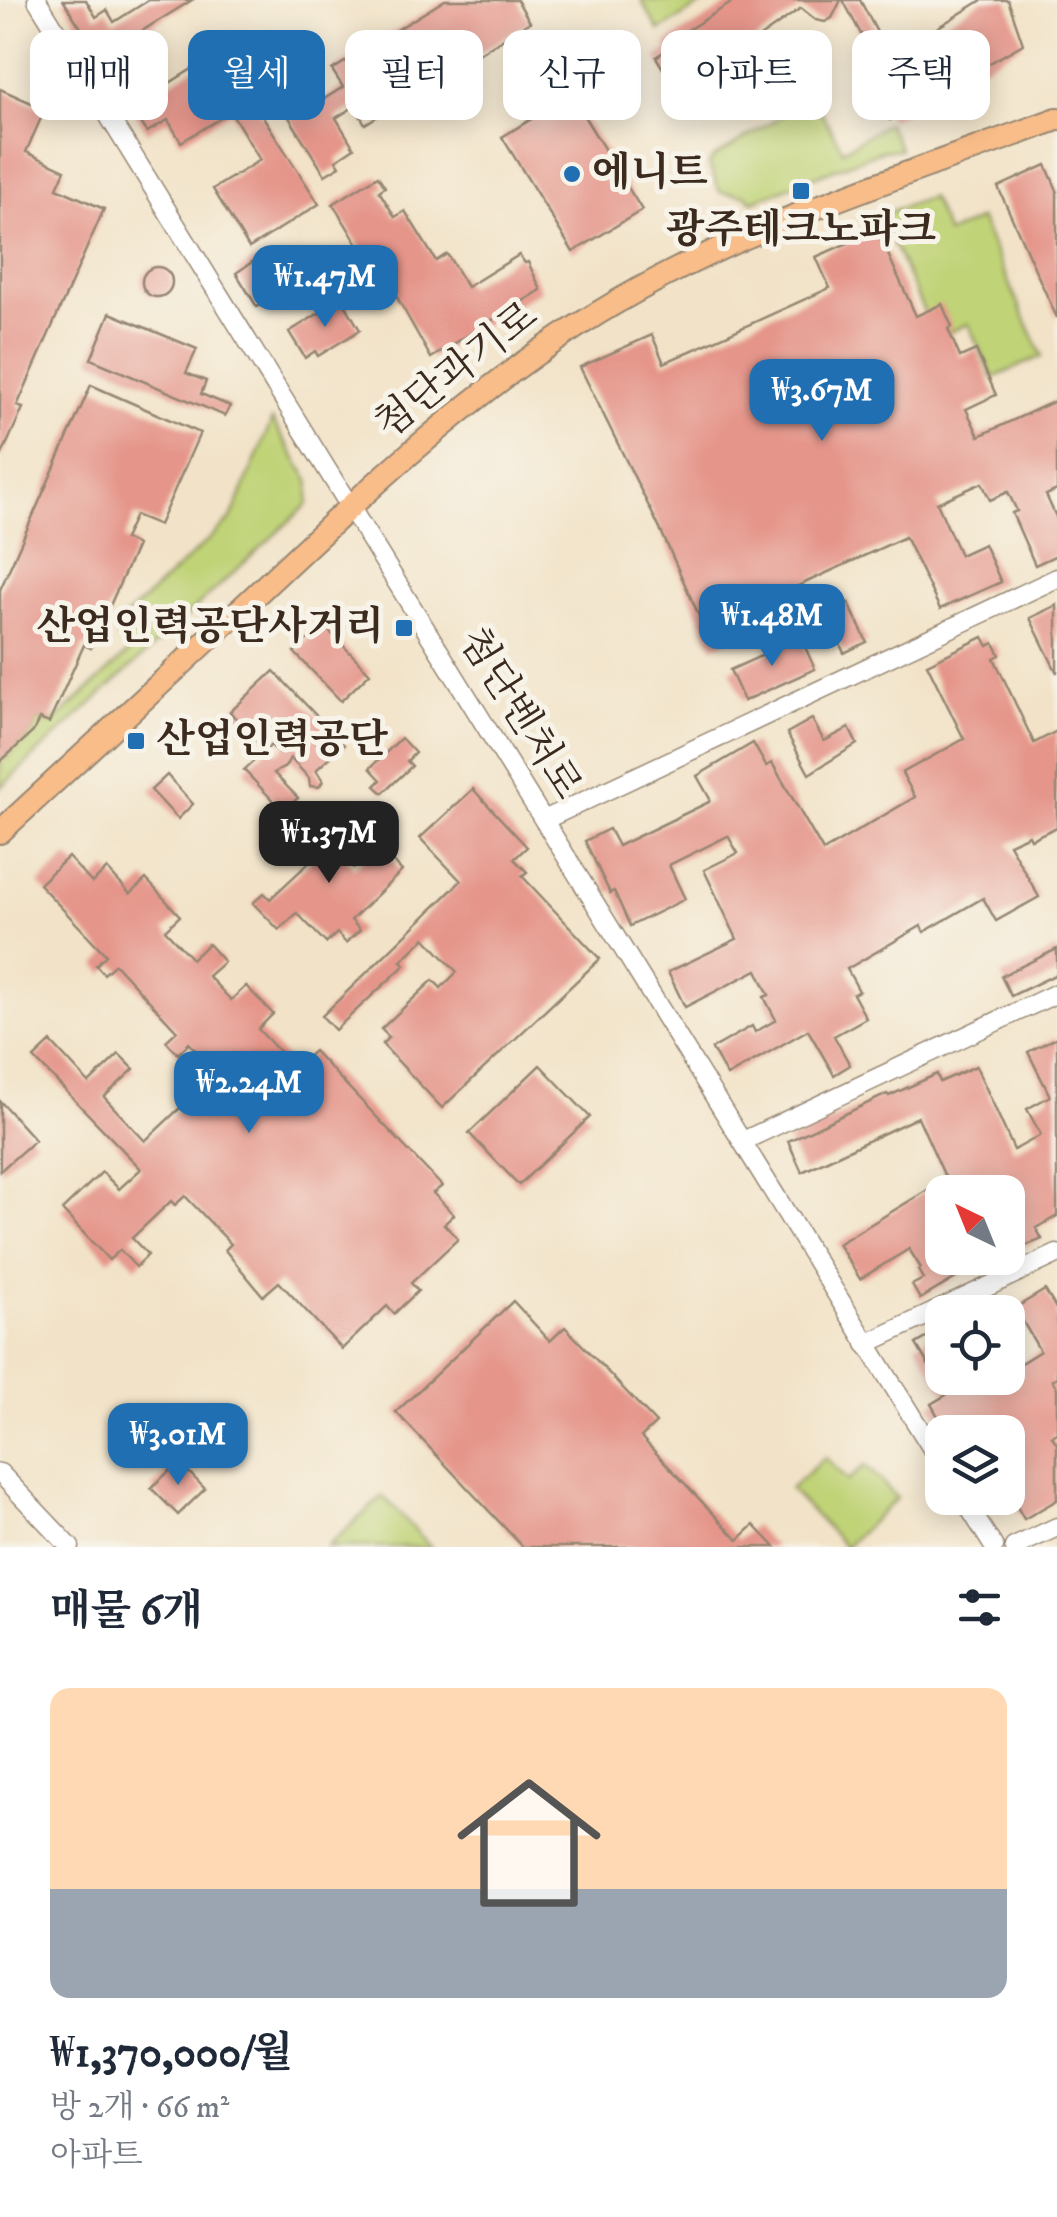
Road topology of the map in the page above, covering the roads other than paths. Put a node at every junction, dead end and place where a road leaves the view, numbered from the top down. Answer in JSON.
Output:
{"nodes":[{"id":1,"x":37,"y":0,"type":"edge"},
{"id":2,"x":1057,"y":119,"type":"edge"},
{"id":3,"x":348,"y":507,"type":"junction"},
{"id":4,"x":1057,"y":578,"type":"edge"},
{"id":5,"x":544,"y":820,"type":"junction"},
{"id":6,"x":0,"y":832,"type":"edge"},
{"id":7,"x":1057,"y":992,"type":"edge"},
{"id":8,"x":743,"y":1141,"type":"junction"},
{"id":9,"x":1057,"y":1254,"type":"edge"},
{"id":10,"x":866,"y":1344,"type":"junction"},
{"id":11,"x":925,"y":1438,"type":"edge"},
{"id":12,"x":0,"y":1472,"type":"edge"},
{"id":13,"x":974,"y":1515,"type":"edge"},
{"id":14,"x":1057,"y":1527,"type":"edge"},
{"id":15,"x":70,"y":1547,"type":"edge"},
{"id":16,"x":994,"y":1547,"type":"edge"},
{"id":17,"x":1014,"y":1547,"type":"edge"}],
"edges":[{"from":1,"to":3,"type":"street","name":"첨단벤처로"},
{"from":2,"to":3,"type":"main road","name":"첨단과기로"},
{"from":3,"to":5,"type":"street","name":"첨단벤처로"},
{"from":3,"to":6,"type":"main road","name":"첨단과기로"},
{"from":4,"to":5,"type":"street"},
{"from":5,"to":8,"type":"street","name":"첨단벤처로"},
{"from":7,"to":8,"type":"street"},
{"from":8,"to":10,"type":"street","name":"첨단벤처로"},
{"from":9,"to":10,"type":"street"},
{"from":10,"to":11,"type":"street","name":"첨단벤처로"},
{"from":12,"to":15,"type":"street"},
{"from":13,"to":16,"type":"street"},
{"from":14,"to":17,"type":"street"}]}
